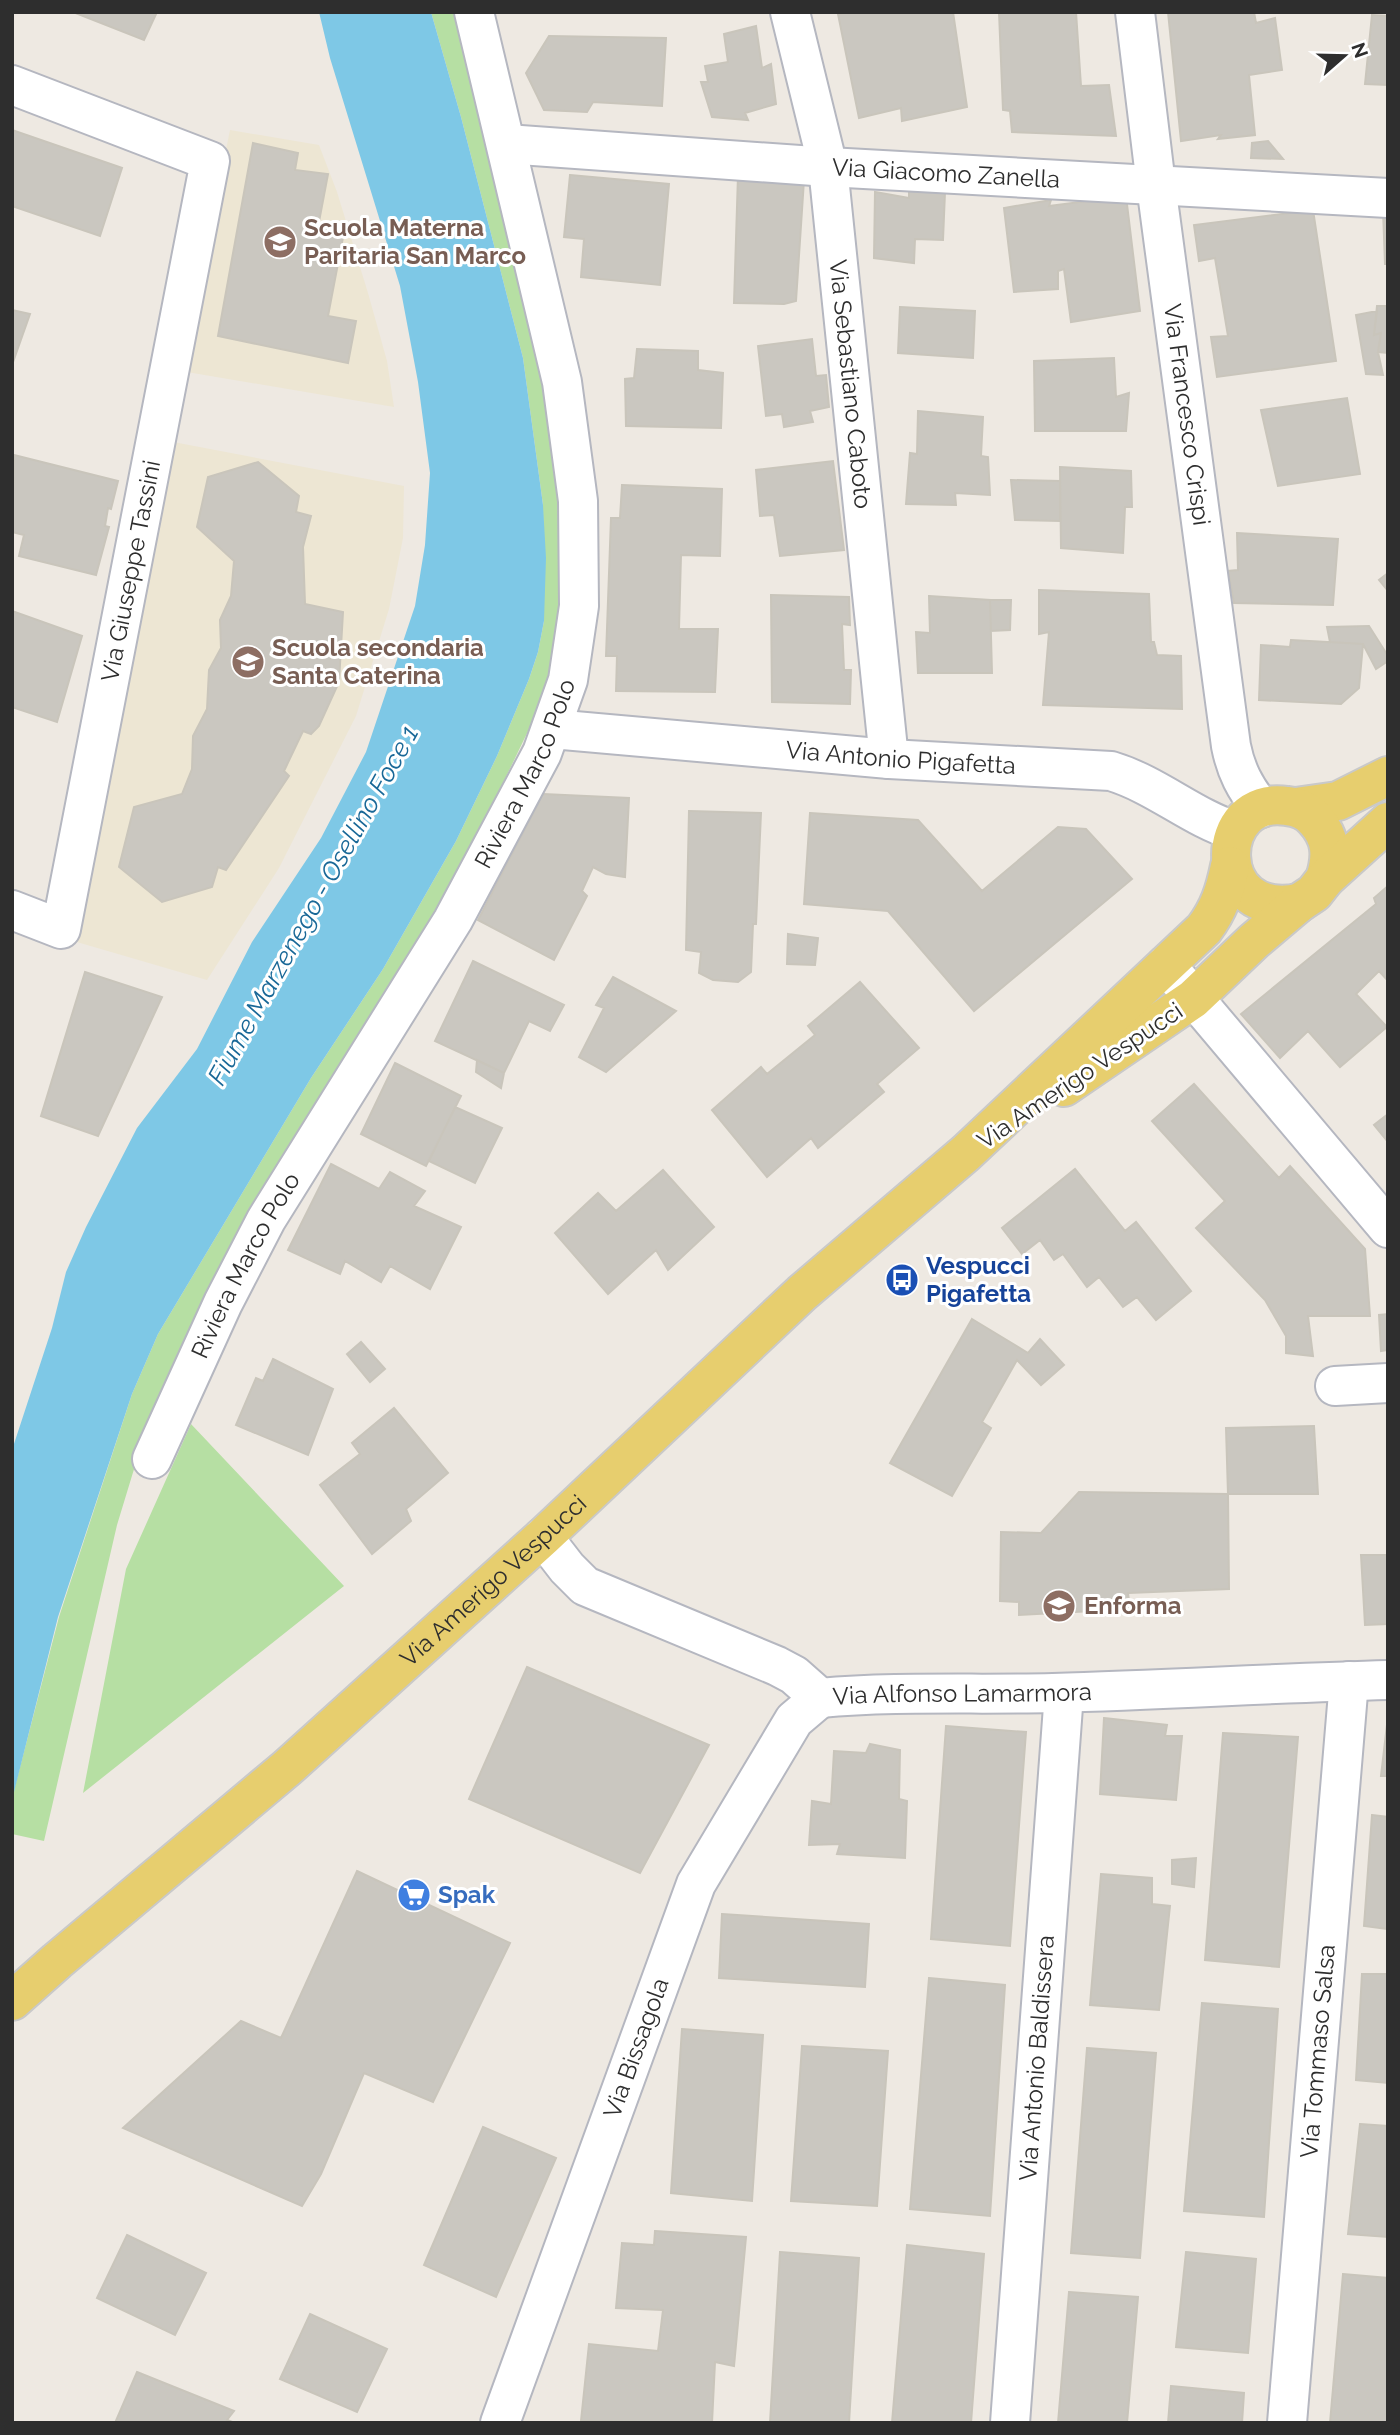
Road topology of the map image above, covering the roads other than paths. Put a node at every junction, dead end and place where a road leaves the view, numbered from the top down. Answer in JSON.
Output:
{"nodes":[{"id":1,"x":474,"y":12,"type":"edge"},
{"id":2,"x":790,"y":12,"type":"edge"},
{"id":3,"x":1135,"y":12,"type":"edge"},
{"id":4,"x":12,"y":85,"type":"edge"},
{"id":5,"x":506,"y":144,"type":"junction"},
{"id":6,"x":828,"y":167,"type":"junction"},
{"id":7,"x":1156,"y":185,"type":"junction"},
{"id":8,"x":1388,"y":198,"type":"edge"},
{"id":9,"x":552,"y":729,"type":"junction"},
{"id":10,"x":889,"y":759,"type":"junction"},
{"id":11,"x":1388,"y":776,"type":"edge"},
{"id":12,"x":1388,"y":822,"type":"edge"},
{"id":13,"x":1256,"y":828,"type":"junction"},
{"id":14,"x":1312,"y":891,"type":"junction"},
{"id":15,"x":12,"y":910,"type":"edge"},
{"id":16,"x":1166,"y":965,"type":"junction"},
{"id":17,"x":1194,"y":999,"type":"junction"},
{"id":18,"x":966,"y":1153,"type":"junction"},
{"id":19,"x":1388,"y":1228,"type":"edge"},
{"id":20,"x":1388,"y":1383,"type":"edge"},
{"id":21,"x":1335,"y":1386,"type":"dead end"},
{"id":22,"x":152,"y":1458,"type":"dead end"},
{"id":23,"x":543,"y":1537,"type":"junction"},
{"id":24,"x":1388,"y":1680,"type":"edge"},
{"id":25,"x":1349,"y":1681,"type":"junction"},
{"id":26,"x":1064,"y":1693,"type":"junction"},
{"id":27,"x":820,"y":1698,"type":"junction"},
{"id":28,"x":12,"y":2001,"type":"edge"},
{"id":29,"x":500,"y":2423,"type":"edge"},
{"id":30,"x":1010,"y":2423,"type":"edge"},
{"id":31,"x":1287,"y":2423,"type":"edge"}],
"edges":[{"from":1,"to":5,"type":"street","name":"Riviera Marco Polo"},
{"from":2,"to":6,"type":"street","name":"Via Sebastiano Caboto"},
{"from":3,"to":7,"type":"street","name":"Via Francesco Crispi"},
{"from":4,"to":15,"type":"street","name":"Via Giuseppe Tassini"},
{"from":5,"to":6,"type":"street","name":"Via Giacomo Zanella"},
{"from":5,"to":9,"type":"street","name":"Riviera Marco Polo"},
{"from":6,"to":7,"type":"street","name":"Via Giacomo Zanella"},
{"from":6,"to":10,"type":"street","name":"Via Sebastiano Caboto"},
{"from":7,"to":8,"type":"street","name":"Via Giacomo Zanella"},
{"from":7,"to":13,"type":"street","name":"Via Francesco Crispi"},
{"from":9,"to":10,"type":"street","name":"Via Antonio Pigafetta"},
{"from":9,"to":22,"type":"street","name":"Riviera Marco Polo"},
{"from":10,"to":13,"type":"street","name":"Via Antonio Pigafetta"},
{"from":11,"to":13,"type":"main road"},
{"from":12,"to":14,"type":"main road","name":"Via Amerigo Vespucci"},
{"from":13,"to":14,"type":"main road"},
{"from":13,"to":14,"type":"main road"},
{"from":13,"to":16,"type":"main road","name":"Via Amerigo Vespucci"},
{"from":14,"to":17,"type":"main road","name":"Via Amerigo Vespucci"},
{"from":16,"to":17,"type":"street","name":"Via Amerigo Vespucci"},
{"from":16,"to":18,"type":"main road","name":"Via Amerigo Vespucci"},
{"from":17,"to":18,"type":"main road","name":"Via Amerigo Vespucci"},
{"from":17,"to":19,"type":"street","name":"Via Amerigo Vespucci"},
{"from":18,"to":23,"type":"main road","name":"Via Amerigo Vespucci"},
{"from":20,"to":21,"type":"street"},
{"from":23,"to":27,"type":"street","name":"Via Alfonso Lamarmora"},
{"from":23,"to":28,"type":"main road","name":"Via Amerigo Vespucci"},
{"from":24,"to":25,"type":"street","name":"Via Alfonso Lamarmora"},
{"from":25,"to":26,"type":"street","name":"Via Alfonso Lamarmora"},
{"from":25,"to":31,"type":"street","name":"Via Tommaso Salsa"},
{"from":26,"to":27,"type":"street","name":"Via Alfonso Lamarmora"},
{"from":26,"to":30,"type":"street","name":"Via Antonio Baldissera"},
{"from":27,"to":29,"type":"street","name":"Via Bissagola"}]}
